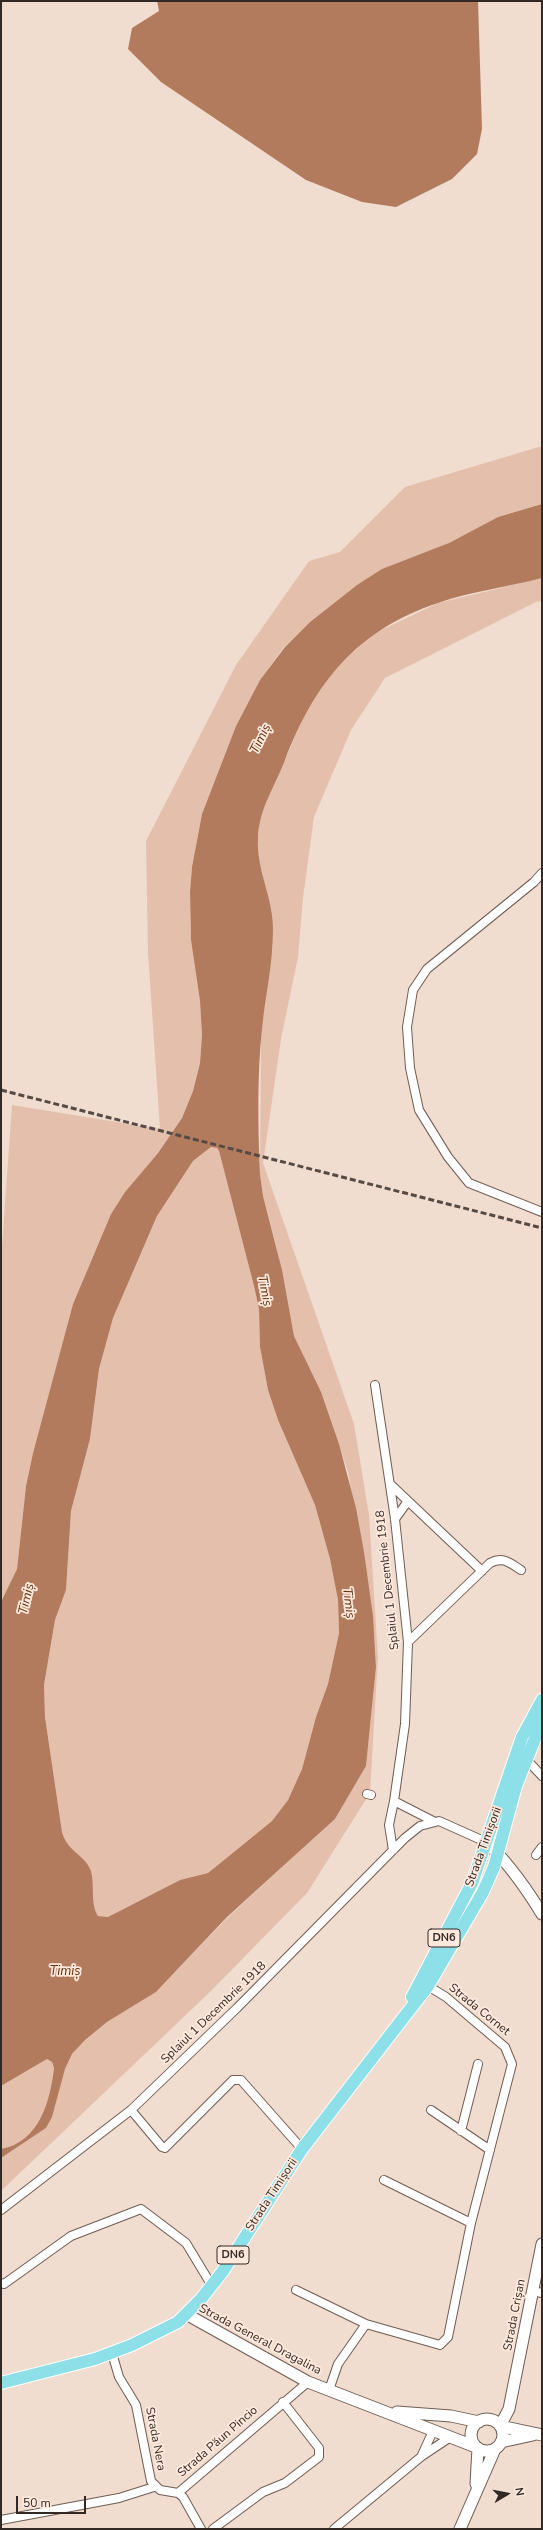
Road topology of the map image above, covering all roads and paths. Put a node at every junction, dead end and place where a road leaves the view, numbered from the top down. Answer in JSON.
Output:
{"nodes":[{"id":1,"x":542,"y":873,"type":"edge"},
{"id":2,"x":542,"y":1212,"type":"edge"},
{"id":3,"x":375,"y":1385,"type":"dead end"},
{"id":4,"x":390,"y":1484,"type":"junction"},
{"id":5,"x":408,"y":1501,"type":"junction"},
{"id":6,"x":395,"y":1519,"type":"junction"},
{"id":7,"x":521,"y":1570,"type":"dead end"},
{"id":8,"x":482,"y":1571,"type":"junction"},
{"id":9,"x":408,"y":1642,"type":"junction"},
{"id":10,"x":542,"y":1700,"type":"edge"},
{"id":11,"x":542,"y":1721,"type":"edge"},
{"id":12,"x":526,"y":1759,"type":"junction"},
{"id":13,"x":542,"y":1776,"type":"edge"},
{"id":14,"x":394,"y":1801,"type":"junction"},
{"id":15,"x":433,"y":1821,"type":"junction"},
{"id":16,"x":486,"y":1842,"type":"junction"},
{"id":17,"x":542,"y":1847,"type":"edge"},
{"id":18,"x":393,"y":1850,"type":"junction"},
{"id":19,"x":499,"y":1854,"type":"junction"},
{"id":20,"x":536,"y":1855,"type":"dead end"},
{"id":21,"x":542,"y":1914,"type":"edge"},
{"id":22,"x":428,"y":1986,"type":"junction"},
{"id":23,"x":393,"y":2031,"type":"junction"},
{"id":24,"x":478,"y":2064,"type":"dead end"},
{"id":25,"x":131,"y":2110,"type":"junction"},
{"id":26,"x":431,"y":2110,"type":"dead end"},
{"id":27,"x":461,"y":2131,"type":"junction"},
{"id":28,"x":302,"y":2149,"type":"junction"},
{"id":29,"x":490,"y":2150,"type":"junction"},
{"id":30,"x":384,"y":2180,"type":"dead end"},
{"id":31,"x":1,"y":2210,"type":"edge"},
{"id":32,"x":471,"y":2224,"type":"junction"},
{"id":33,"x":542,"y":2244,"type":"edge"},
{"id":34,"x":1,"y":2283,"type":"edge"},
{"id":35,"x":212,"y":2286,"type":"junction"},
{"id":36,"x":296,"y":2290,"type":"dead end"},
{"id":37,"x":538,"y":2292,"type":"edge"},
{"id":38,"x":186,"y":2314,"type":"junction"},
{"id":39,"x":366,"y":2324,"type":"junction"},
{"id":40,"x":112,"y":2353,"type":"junction"},
{"id":41,"x":308,"y":2382,"type":"junction"},
{"id":42,"x":1,"y":2383,"type":"edge"},
{"id":43,"x":329,"y":2390,"type":"junction"},
{"id":44,"x":283,"y":2402,"type":"junction"},
{"id":45,"x":389,"y":2412,"type":"junction"},
{"id":46,"x":451,"y":2416,"type":"junction"},
{"id":47,"x":479,"y":2422,"type":"junction"},
{"id":48,"x":496,"y":2423,"type":"junction"},
{"id":49,"x":433,"y":2431,"type":"junction"},
{"id":50,"x":540,"y":2435,"type":"edge"},
{"id":51,"x":449,"y":2438,"type":"junction"},
{"id":52,"x":498,"y":2446,"type":"junction"},
{"id":53,"x":477,"y":2447,"type":"junction"},
{"id":54,"x":422,"y":2456,"type":"junction"},
{"id":55,"x":154,"y":2487,"type":"junction"},
{"id":56,"x":476,"y":2488,"type":"junction"},
{"id":57,"x":178,"y":2493,"type":"junction"},
{"id":58,"x":1,"y":2520,"type":"edge"},
{"id":59,"x":201,"y":2529,"type":"edge"},
{"id":60,"x":213,"y":2529,"type":"edge"},
{"id":61,"x":334,"y":2529,"type":"edge"},
{"id":62,"x":460,"y":2529,"type":"edge"}],
"edges":[{"from":1,"to":2,"type":"street"},
{"from":3,"to":4,"type":"street","name":"Splaiul 1 Decembrie 1918"},
{"from":4,"to":5,"type":"street"},
{"from":4,"to":6,"type":"street","name":"Splaiul 1 Decembrie 1918"},
{"from":5,"to":6,"type":"street"},
{"from":5,"to":8,"type":"street"},
{"from":6,"to":9,"type":"street","name":"Splaiul 1 Decembrie 1918"},
{"from":7,"to":8,"type":"street"},
{"from":8,"to":9,"type":"street"},
{"from":9,"to":14,"type":"street","name":"Splaiul 1 Decembrie 1918"},
{"from":10,"to":16,"type":"main road","name":"Strada Timișorii","number":"DN6"},
{"from":11,"to":12,"type":"main road","name":"Strada Timișorii","number":"DN6"},
{"from":12,"to":13,"type":"street"},
{"from":12,"to":19,"type":"main road","name":"Strada Timișorii","number":"DN6"},
{"from":14,"to":15,"type":"street"},
{"from":14,"to":18,"type":"street","name":"Splaiul 1 Decembrie 1918"},
{"from":15,"to":16,"type":"street"},
{"from":15,"to":18,"type":"street","name":"Splaiul 1 Decembrie 1918"},
{"from":16,"to":19,"type":"main road"},
{"from":16,"to":23,"type":"main road","name":"Strada Timișorii","number":"DN6"},
{"from":17,"to":20,"type":"street"},
{"from":18,"to":25,"type":"street","name":"Splaiul 1 Decembrie 1918"},
{"from":19,"to":21,"type":"main road"},
{"from":19,"to":22,"type":"main road","name":"Strada Timișorii","number":"DN6"},
{"from":22,"to":23,"type":"main road","name":"Strada Timișorii","number":"DN6"},
{"from":22,"to":29,"type":"street","name":"Strada Cornet"},
{"from":23,"to":28,"type":"main road","name":"Strada Timișorii","number":"DN6"},
{"from":24,"to":27,"type":"street"},
{"from":25,"to":28,"type":"street"},
{"from":25,"to":31,"type":"street","name":"Splaiul 1 Decembrie 1918"},
{"from":26,"to":27,"type":"street"},
{"from":27,"to":29,"type":"street"},
{"from":28,"to":35,"type":"main road","name":"Strada Timișorii","number":"DN6"},
{"from":29,"to":32,"type":"street","name":"Strada Cornet"},
{"from":30,"to":32,"type":"street"},
{"from":32,"to":39,"type":"street","name":"Strada Cornet"},
{"from":33,"to":37,"type":"main road","name":"Strada Crișan"},
{"from":34,"to":35,"type":"street"},
{"from":35,"to":38,"type":"main road","name":"Strada Timișorii","number":"DN6"},
{"from":36,"to":39,"type":"street","name":"Strada Cornet"},
{"from":37,"to":48,"type":"main road","name":"Strada Crișan"},
{"from":38,"to":40,"type":"main road","name":"Strada Timișorii","number":"DN6"},
{"from":38,"to":41,"type":"main road","name":"Strada General Dragalina"},
{"from":39,"to":43,"type":"street"},
{"from":40,"to":42,"type":"main road","name":"Strada Timișorii","number":"DN6"},
{"from":40,"to":55,"type":"street","name":"Strada Nera"},
{"from":41,"to":43,"type":"main road","name":"Strada General Dragalina"},
{"from":41,"to":44,"type":"street","name":"Strada Păun Pincio"},
{"from":43,"to":45,"type":"main road","name":"Strada General Dragalina"},
{"from":44,"to":57,"type":"street","name":"Strada Păun Pincio"},
{"from":44,"to":60,"type":"street"},
{"from":45,"to":46,"type":"main road","name":"Strada General Dragalina"},
{"from":45,"to":49,"type":"main road","name":"Strada General Dragalina"},
{"from":46,"to":47,"type":"main road","name":"Strada General Dragalina"},
{"from":46,"to":49,"type":"main road"},
{"from":47,"to":48,"type":"main road"},
{"from":47,"to":53,"type":"main road"},
{"from":48,"to":50,"type":"main road"},
{"from":48,"to":52,"type":"main road"},
{"from":49,"to":51,"type":"main road","name":"Strada General Dragalina"},
{"from":49,"to":54,"type":"street"},
{"from":50,"to":52,"type":"main road"},
{"from":51,"to":53,"type":"main road","name":"Strada General Dragalina"},
{"from":51,"to":54,"type":"street"},
{"from":52,"to":53,"type":"main road"},
{"from":52,"to":56,"type":"main road"},
{"from":53,"to":56,"type":"main road"},
{"from":54,"to":61,"type":"street"},
{"from":55,"to":57,"type":"street","name":"Strada Nera"},
{"from":55,"to":58,"type":"street","name":"Strada Nera"},
{"from":56,"to":62,"type":"main road"},
{"from":57,"to":59,"type":"street","name":"Strada Păun Pincio"}]}
